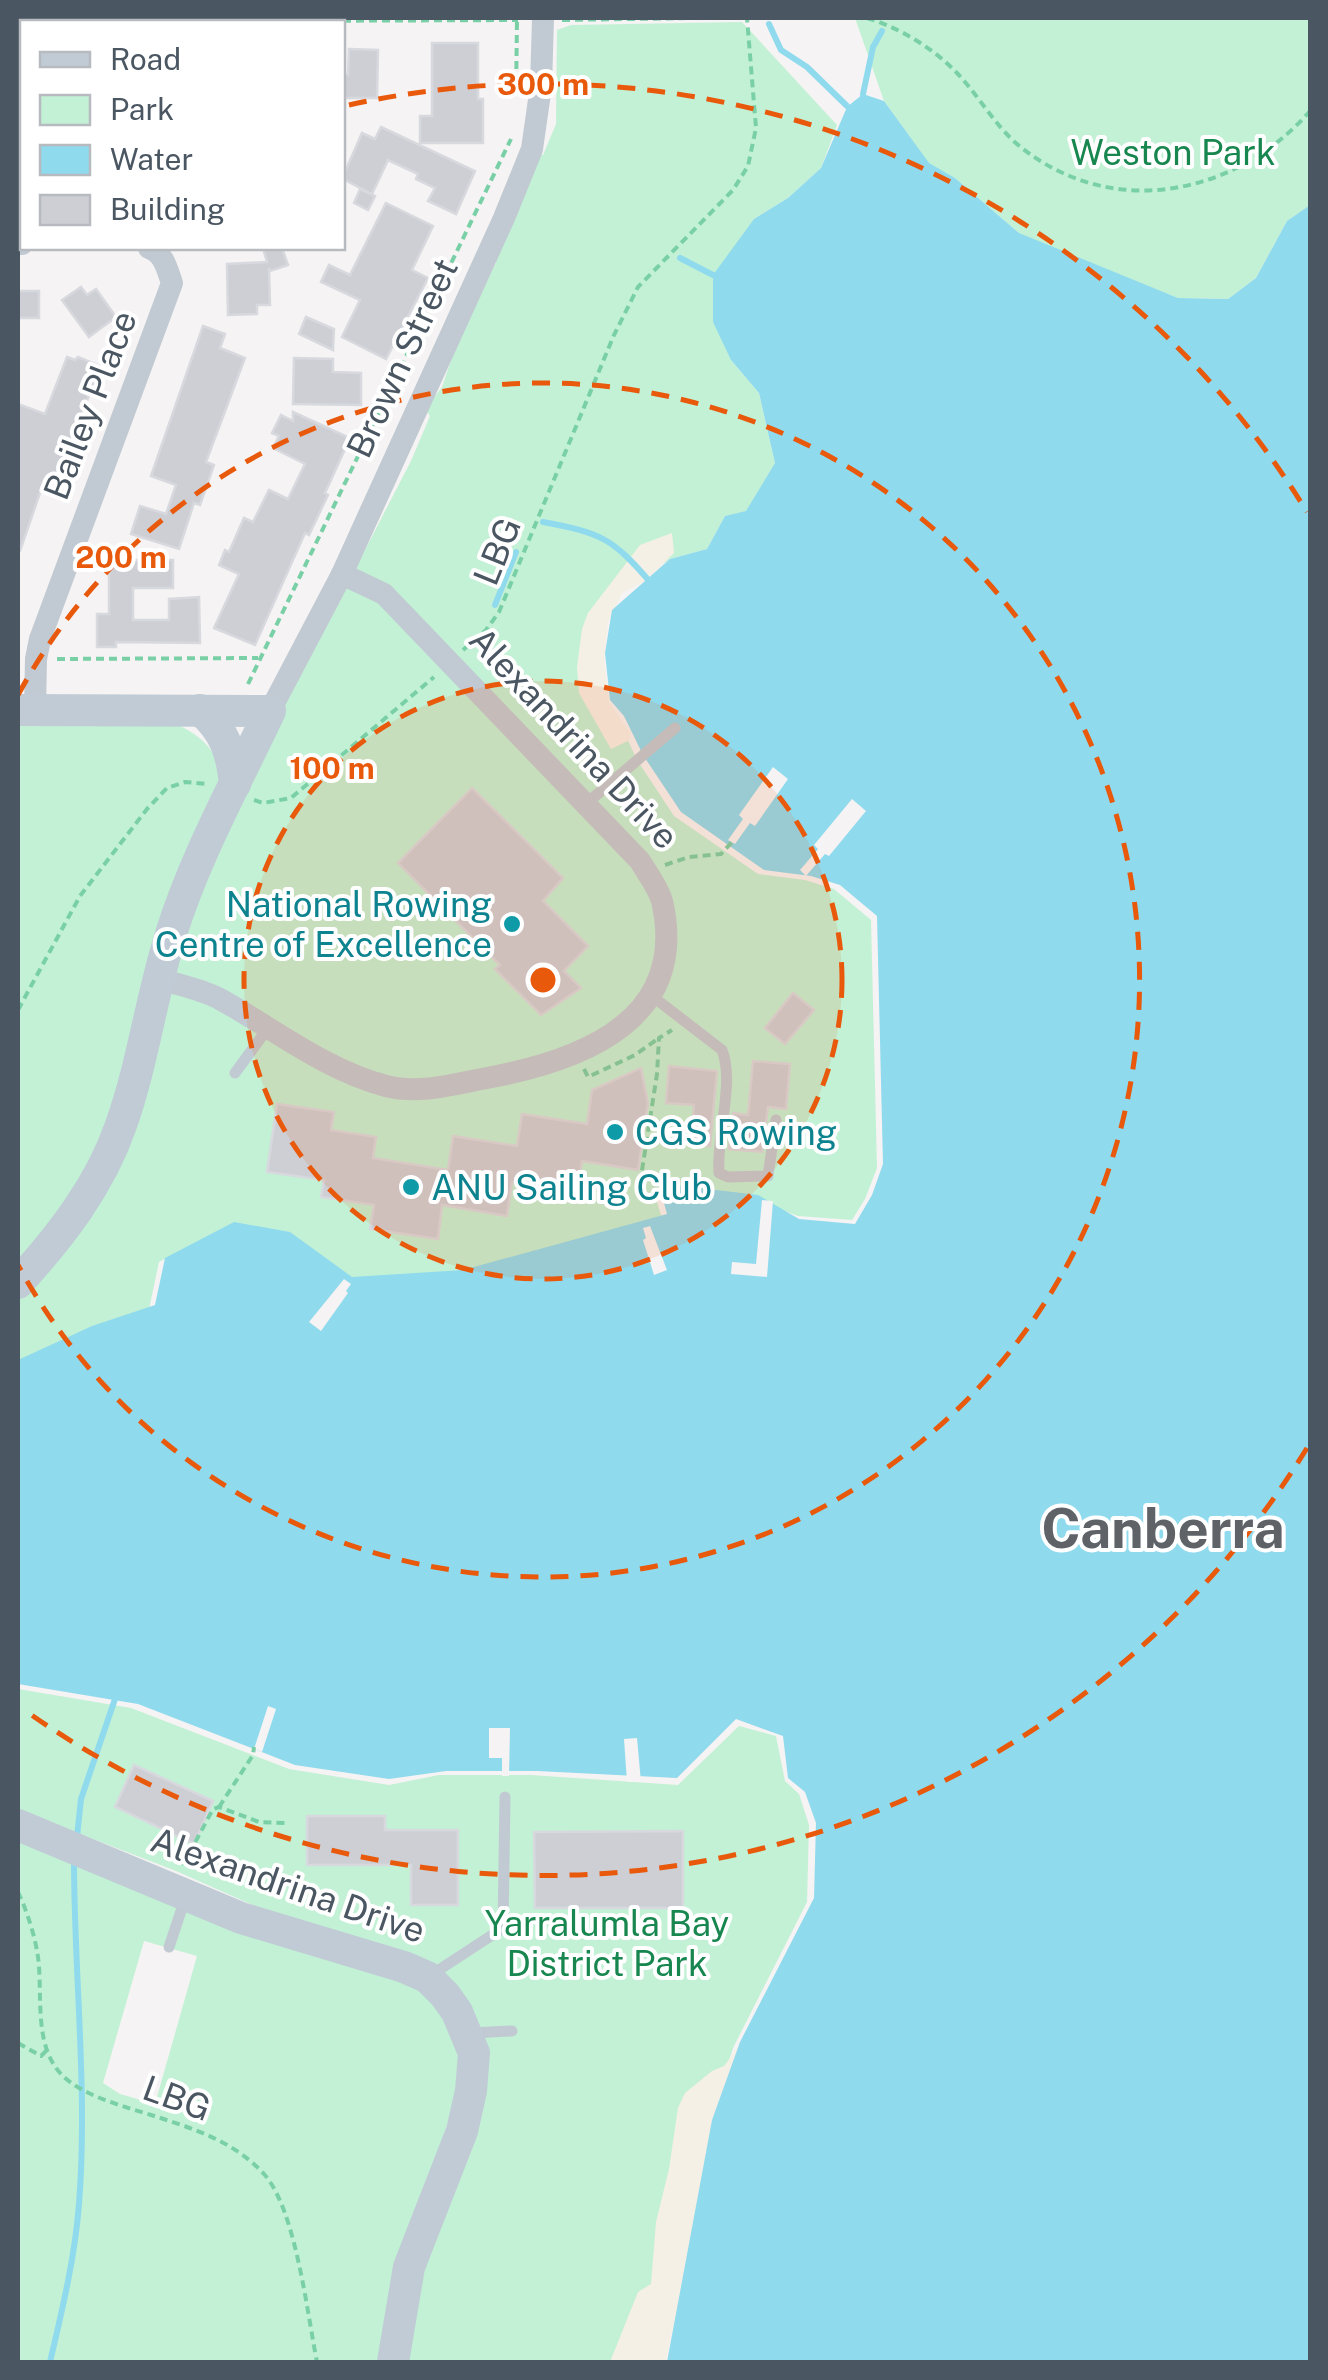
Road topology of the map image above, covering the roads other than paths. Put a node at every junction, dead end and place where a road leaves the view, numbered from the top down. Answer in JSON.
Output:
{"nodes":[{"id":1,"x":543,"y":19,"type":"edge"},
{"id":2,"x":156,"y":250,"type":"edge"},
{"id":3,"x":342,"y":574,"type":"junction"},
{"id":4,"x":26,"y":710,"type":"edge"},
{"id":5,"x":200,"y":710,"type":"junction"},
{"id":6,"x":254,"y":711,"type":"junction"},
{"id":7,"x":675,"y":728,"type":"dead end"},
{"id":8,"x":233,"y":789,"type":"junction"},
{"id":9,"x":587,"y":803,"type":"junction"},
{"id":10,"x":160,"y":979,"type":"junction"},
{"id":11,"x":652,"y":996,"type":"junction"},
{"id":12,"x":268,"y":1028,"type":"junction"},
{"id":13,"x":235,"y":1074,"type":"dead end"},
{"id":14,"x":776,"y":1120,"type":"dead end"},
{"id":15,"x":18,"y":1284,"type":"edge"},
{"id":16,"x":505,"y":1796,"type":"dead end"},
{"id":17,"x":18,"y":1825,"type":"edge"},
{"id":18,"x":182,"y":1882,"type":"junction"},
{"id":19,"x":169,"y":1947,"type":"dead end"},
{"id":20,"x":428,"y":1977,"type":"junction"},
{"id":21,"x":512,"y":2031,"type":"dead end"},
{"id":22,"x":466,"y":2034,"type":"junction"},
{"id":23,"x":393,"y":2362,"type":"edge"}],
"edges":[{"from":1,"to":3,"type":"street","name":"Brown Street"},
{"from":2,"to":4,"type":"street","name":"Bailey Place"},
{"from":3,"to":6,"type":"street","name":"Brown Street"},
{"from":3,"to":9,"type":"street","name":"Alexandrina Drive"},
{"from":4,"to":5,"type":"main road"},
{"from":5,"to":6,"type":"main road"},
{"from":5,"to":8,"type":"main road"},
{"from":6,"to":8,"type":"main road"},
{"from":7,"to":9,"type":"lane"},
{"from":8,"to":10,"type":"main road"},
{"from":9,"to":11,"type":"street","name":"Alexandrina Drive"},
{"from":10,"to":12,"type":"street"},
{"from":10,"to":15,"type":"main road"},
{"from":11,"to":12,"type":"street"},
{"from":11,"to":14,"type":"lane"},
{"from":12,"to":13,"type":"lane"},
{"from":16,"to":20,"type":"lane"},
{"from":17,"to":18,"type":"main road","name":"Alexandrina Drive"},
{"from":18,"to":19,"type":"lane"},
{"from":18,"to":20,"type":"main road","name":"Alexandrina Drive"},
{"from":20,"to":22,"type":"main road","name":"Alexandrina Drive"},
{"from":21,"to":22,"type":"lane"},
{"from":22,"to":23,"type":"main road","name":"Alexandrina Drive"}]}
